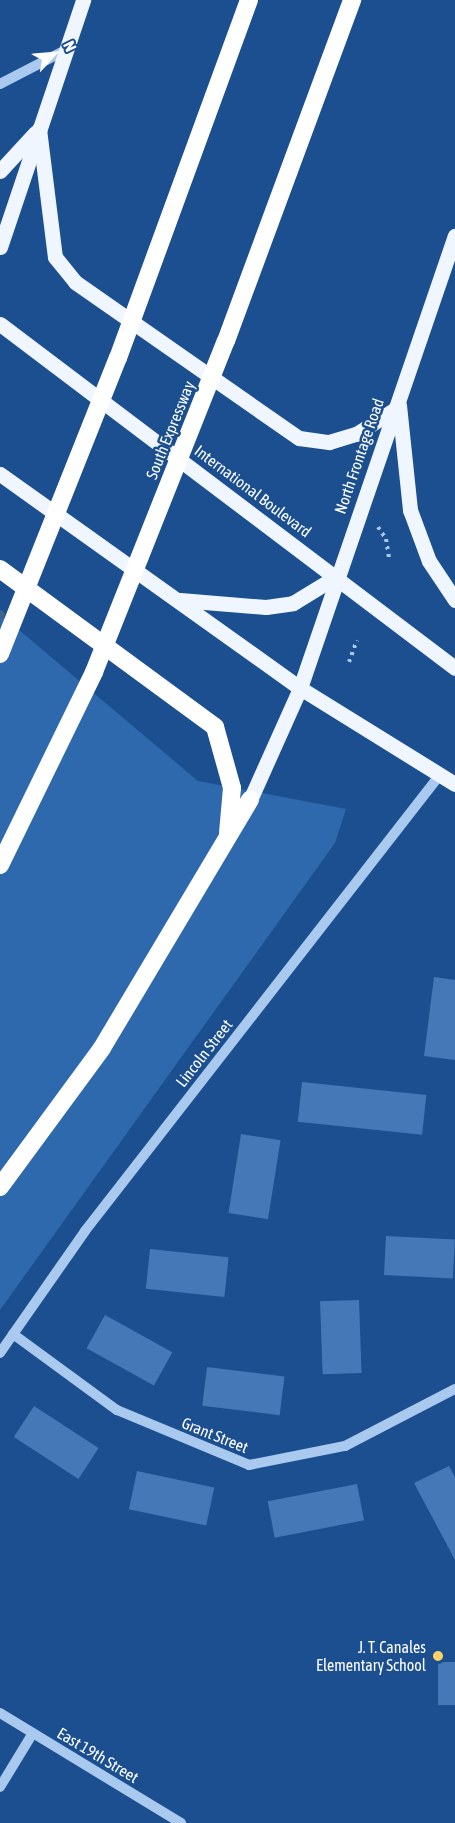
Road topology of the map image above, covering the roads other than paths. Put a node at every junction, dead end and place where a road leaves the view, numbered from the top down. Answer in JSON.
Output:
{"nodes":[{"id":1,"x":83,"y":0,"type":"edge"},
{"id":2,"x":249,"y":0,"type":"edge"},
{"id":3,"x":351,"y":0,"type":"edge"},
{"id":4,"x":66,"y":50,"type":"junction"},
{"id":5,"x":0,"y":84,"type":"edge"},
{"id":6,"x":39,"y":129,"type":"junction"},
{"id":7,"x":0,"y":171,"type":"edge"},
{"id":8,"x":455,"y":236,"type":"edge"},
{"id":9,"x":0,"y":248,"type":"edge"},
{"id":10,"x":0,"y":324,"type":"edge"},
{"id":11,"x":399,"y":394,"type":"junction"},
{"id":12,"x":394,"y":410,"type":"junction"},
{"id":13,"x":0,"y":474,"type":"edge"},
{"id":14,"x":0,"y":569,"type":"edge"},
{"id":15,"x":337,"y":576,"type":"junction"},
{"id":16,"x":176,"y":599,"type":"junction"},
{"id":17,"x":455,"y":600,"type":"edge"},
{"id":18,"x":0,"y":654,"type":"edge"},
{"id":19,"x":455,"y":668,"type":"edge"},
{"id":20,"x":300,"y":688,"type":"junction"},
{"id":21,"x":439,"y":776,"type":"junction"},
{"id":22,"x":455,"y":784,"type":"edge"},
{"id":23,"x":250,"y":800,"type":"joint"},
{"id":24,"x":228,"y":838,"type":"junction"},
{"id":25,"x":0,"y":865,"type":"edge"},
{"id":26,"x":0,"y":1186,"type":"edge"},
{"id":27,"x":13,"y":1334,"type":"junction"},
{"id":28,"x":0,"y":1353,"type":"edge"},
{"id":29,"x":455,"y":1389,"type":"edge"},
{"id":30,"x":0,"y":1713,"type":"edge"},
{"id":31,"x":33,"y":1733,"type":"junction"},
{"id":32,"x":0,"y":1787,"type":"edge"},
{"id":33,"x":181,"y":1823,"type":"edge"}],
"edges":[{"from":1,"to":4,"type":"main road"},
{"from":2,"to":18,"type":"highway","bridge":true},
{"from":3,"to":25,"type":"highway","name":"South Expressway","bridge":true},
{"from":4,"to":5,"type":"street"},
{"from":4,"to":6,"type":"main road"},
{"from":6,"to":7,"type":"main road"},
{"from":6,"to":9,"type":"main road"},
{"from":6,"to":12,"type":"main road"},
{"from":8,"to":11,"type":"main road","name":"North Frontage Road"},
{"from":10,"to":15,"type":"main road","name":"International Boulevard"},
{"from":11,"to":12,"type":"main road","name":"North Frontage Road"},
{"from":11,"to":17,"type":"main road"},
{"from":12,"to":15,"type":"main road","name":"North Frontage Road"},
{"from":13,"to":16,"type":"main road"},
{"from":14,"to":24,"type":"highway"},
{"from":15,"to":16,"type":"main road"},
{"from":15,"to":19,"type":"main road","name":"International Boulevard"},
{"from":15,"to":20,"type":"main road","name":"North Frontage Road"},
{"from":16,"to":20,"type":"main road"},
{"from":20,"to":21,"type":"main road"},
{"from":20,"to":23,"type":"main road","name":"North Frontage Road"},
{"from":21,"to":22,"type":"main road"},
{"from":21,"to":27,"type":"street","name":"Lincoln Street"},
{"from":23,"to":24,"type":"highway"},
{"from":24,"to":26,"type":"highway"},
{"from":27,"to":28,"type":"street","name":"Lincoln Street"},
{"from":27,"to":29,"type":"street","name":"Grant Street"},
{"from":30,"to":31,"type":"street","name":"East 19th Street"},
{"from":31,"to":32,"type":"street"},
{"from":31,"to":33,"type":"street","name":"East 19th Street"}]}
